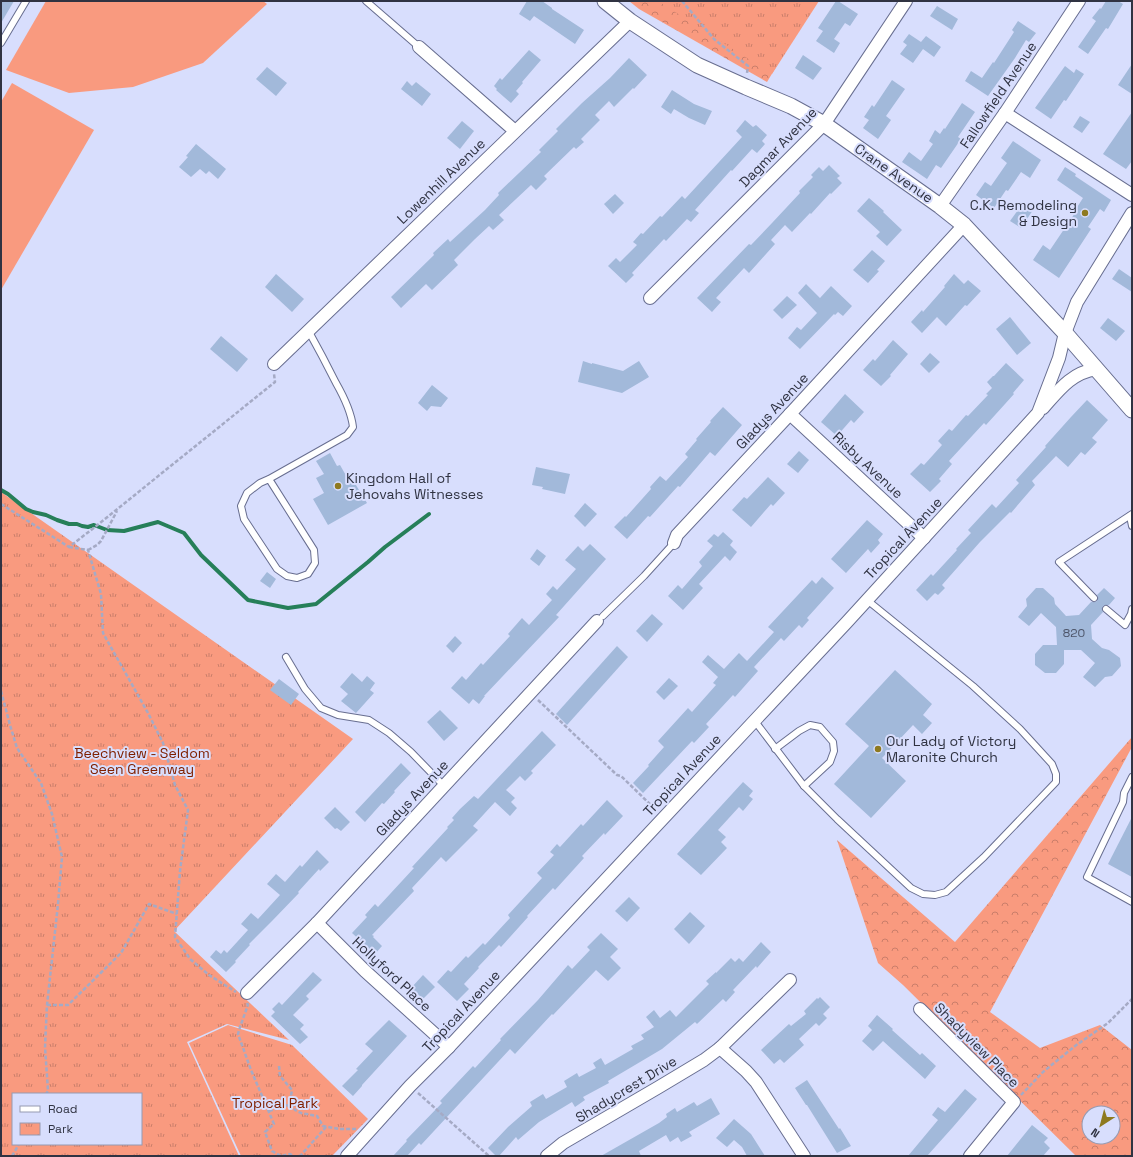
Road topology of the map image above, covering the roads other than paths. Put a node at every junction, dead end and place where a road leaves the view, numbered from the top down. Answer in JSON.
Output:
{"nodes":[{"id":1,"x":26,"y":1,"type":"edge"},
{"id":2,"x":366,"y":1,"type":"edge"},
{"id":3,"x":606,"y":1,"type":"edge"},
{"id":4,"x":906,"y":1,"type":"edge"},
{"id":5,"x":1080,"y":1,"type":"edge"},
{"id":6,"x":630,"y":21,"type":"junction"},
{"id":7,"x":1,"y":43,"type":"edge"},
{"id":8,"x":419,"y":47,"type":"joint"},
{"id":9,"x":1005,"y":113,"type":"junction"},
{"id":10,"x":824,"y":124,"type":"junction"},
{"id":11,"x":515,"y":131,"type":"junction"},
{"id":12,"x":1132,"y":195,"type":"edge"},
{"id":13,"x":940,"y":206,"type":"junction"},
{"id":14,"x":1132,"y":213,"type":"edge"},
{"id":15,"x":964,"y":225,"type":"junction"},
{"id":16,"x":650,"y":298,"type":"dead end"},
{"id":17,"x":308,"y":330,"type":"junction"},
{"id":18,"x":1065,"y":333,"type":"junction"},
{"id":19,"x":274,"y":364,"type":"road end"},
{"id":20,"x":1096,"y":369,"type":"junction"},
{"id":21,"x":1132,"y":410,"type":"edge"},
{"id":22,"x":1038,"y":413,"type":"junction"},
{"id":23,"x":790,"y":414,"type":"junction"},
{"id":24,"x":269,"y":479,"type":"junction"},
{"id":25,"x":1131,"y":515,"type":"edge"},
{"id":26,"x":1132,"y":526,"type":"edge"},
{"id":27,"x":924,"y":538,"type":"junction"},
{"id":28,"x":674,"y":543,"type":"joint"},
{"id":29,"x":1094,"y":598,"type":"dead end"},
{"id":30,"x":867,"y":600,"type":"junction"},
{"id":31,"x":1106,"y":609,"type":"dead end"},
{"id":32,"x":1132,"y":609,"type":"edge"},
{"id":33,"x":600,"y":619,"type":"joint"},
{"id":34,"x":286,"y":657,"type":"dead end"},
{"id":35,"x":754,"y":720,"type":"junction"},
{"id":36,"x":775,"y":749,"type":"junction"},
{"id":37,"x":1132,"y":777,"type":"edge"},
{"id":38,"x":444,"y":786,"type":"junction"},
{"id":39,"x":804,"y":786,"type":"junction"},
{"id":40,"x":1132,"y":902,"type":"edge"},
{"id":41,"x":317,"y":923,"type":"junction"},
{"id":42,"x":790,"y":980,"type":"dead end"},
{"id":43,"x":244,"y":996,"type":"road end"},
{"id":44,"x":920,"y":1009,"type":"dead end"},
{"id":45,"x":448,"y":1047,"type":"junction"},
{"id":46,"x":720,"y":1048,"type":"junction"},
{"id":47,"x":347,"y":1156,"type":"edge"},
{"id":48,"x":547,"y":1156,"type":"edge"},
{"id":49,"x":804,"y":1156,"type":"edge"},
{"id":50,"x":970,"y":1156,"type":"edge"}],
"edges":[{"from":1,"to":7,"type":"lane"},
{"from":2,"to":8,"type":"lane"},
{"from":3,"to":6,"type":"street","name":"Crane Avenue"},
{"from":4,"to":10,"type":"street","name":"Dagmar Avenue"},
{"from":5,"to":9,"type":"street","name":"Fallowfield Avenue"},
{"from":6,"to":10,"type":"street","name":"Crane Avenue"},
{"from":6,"to":11,"type":"street","name":"Lowenhill Avenue"},
{"from":8,"to":11,"type":"street"},
{"from":9,"to":12,"type":"street"},
{"from":9,"to":13,"type":"street","name":"Fallowfield Avenue"},
{"from":10,"to":13,"type":"street","name":"Crane Avenue"},
{"from":10,"to":16,"type":"street","name":"Dagmar Avenue"},
{"from":11,"to":17,"type":"street","name":"Lowenhill Avenue"},
{"from":13,"to":15,"type":"street","name":"Crane Avenue"},
{"from":14,"to":18,"type":"street","name":"Tropical Avenue"},
{"from":15,"to":18,"type":"street","name":"Crane Avenue"},
{"from":15,"to":23,"type":"street","name":"Gladys Avenue"},
{"from":17,"to":19,"type":"street","name":"Lowenhill Avenue"},
{"from":17,"to":24,"type":"lane"},
{"from":18,"to":20,"type":"street","name":"Crane Avenue"},
{"from":18,"to":22,"type":"street","name":"Tropical Avenue"},
{"from":20,"to":21,"type":"street","name":"Crane Avenue"},
{"from":20,"to":22,"type":"street","name":"Tropical Avenue"},
{"from":22,"to":27,"type":"street","name":"Tropical Avenue"},
{"from":23,"to":27,"type":"street","name":"Risby Avenue"},
{"from":23,"to":28,"type":"street","name":"Gladys Avenue"},
{"from":24,"to":24,"type":"lane"},
{"from":25,"to":26,"type":"lane"},
{"from":25,"to":29,"type":"lane"},
{"from":27,"to":30,"type":"street","name":"Tropical Avenue"},
{"from":28,"to":33,"type":"lane","name":"Gladys Avenue"},
{"from":30,"to":35,"type":"street","name":"Tropical Avenue"},
{"from":30,"to":39,"type":"lane"},
{"from":31,"to":32,"type":"lane"},
{"from":33,"to":38,"type":"street","name":"Gladys Avenue"},
{"from":34,"to":38,"type":"lane"},
{"from":35,"to":36,"type":"lane"},
{"from":35,"to":45,"type":"street","name":"Tropical Avenue"},
{"from":36,"to":39,"type":"lane"},
{"from":36,"to":39,"type":"lane"},
{"from":37,"to":40,"type":"lane"},
{"from":38,"to":41,"type":"street","name":"Gladys Avenue"},
{"from":41,"to":43,"type":"street","name":"Gladys Avenue"},
{"from":41,"to":45,"type":"street","name":"Hollyford Place"},
{"from":42,"to":46,"type":"street","name":"Shadycrest Drive"},
{"from":44,"to":50,"type":"street","name":"Shadyview Place"},
{"from":45,"to":47,"type":"street","name":"Tropical Avenue"},
{"from":46,"to":48,"type":"street","name":"Shadycrest Drive"},
{"from":46,"to":49,"type":"street"}]}
